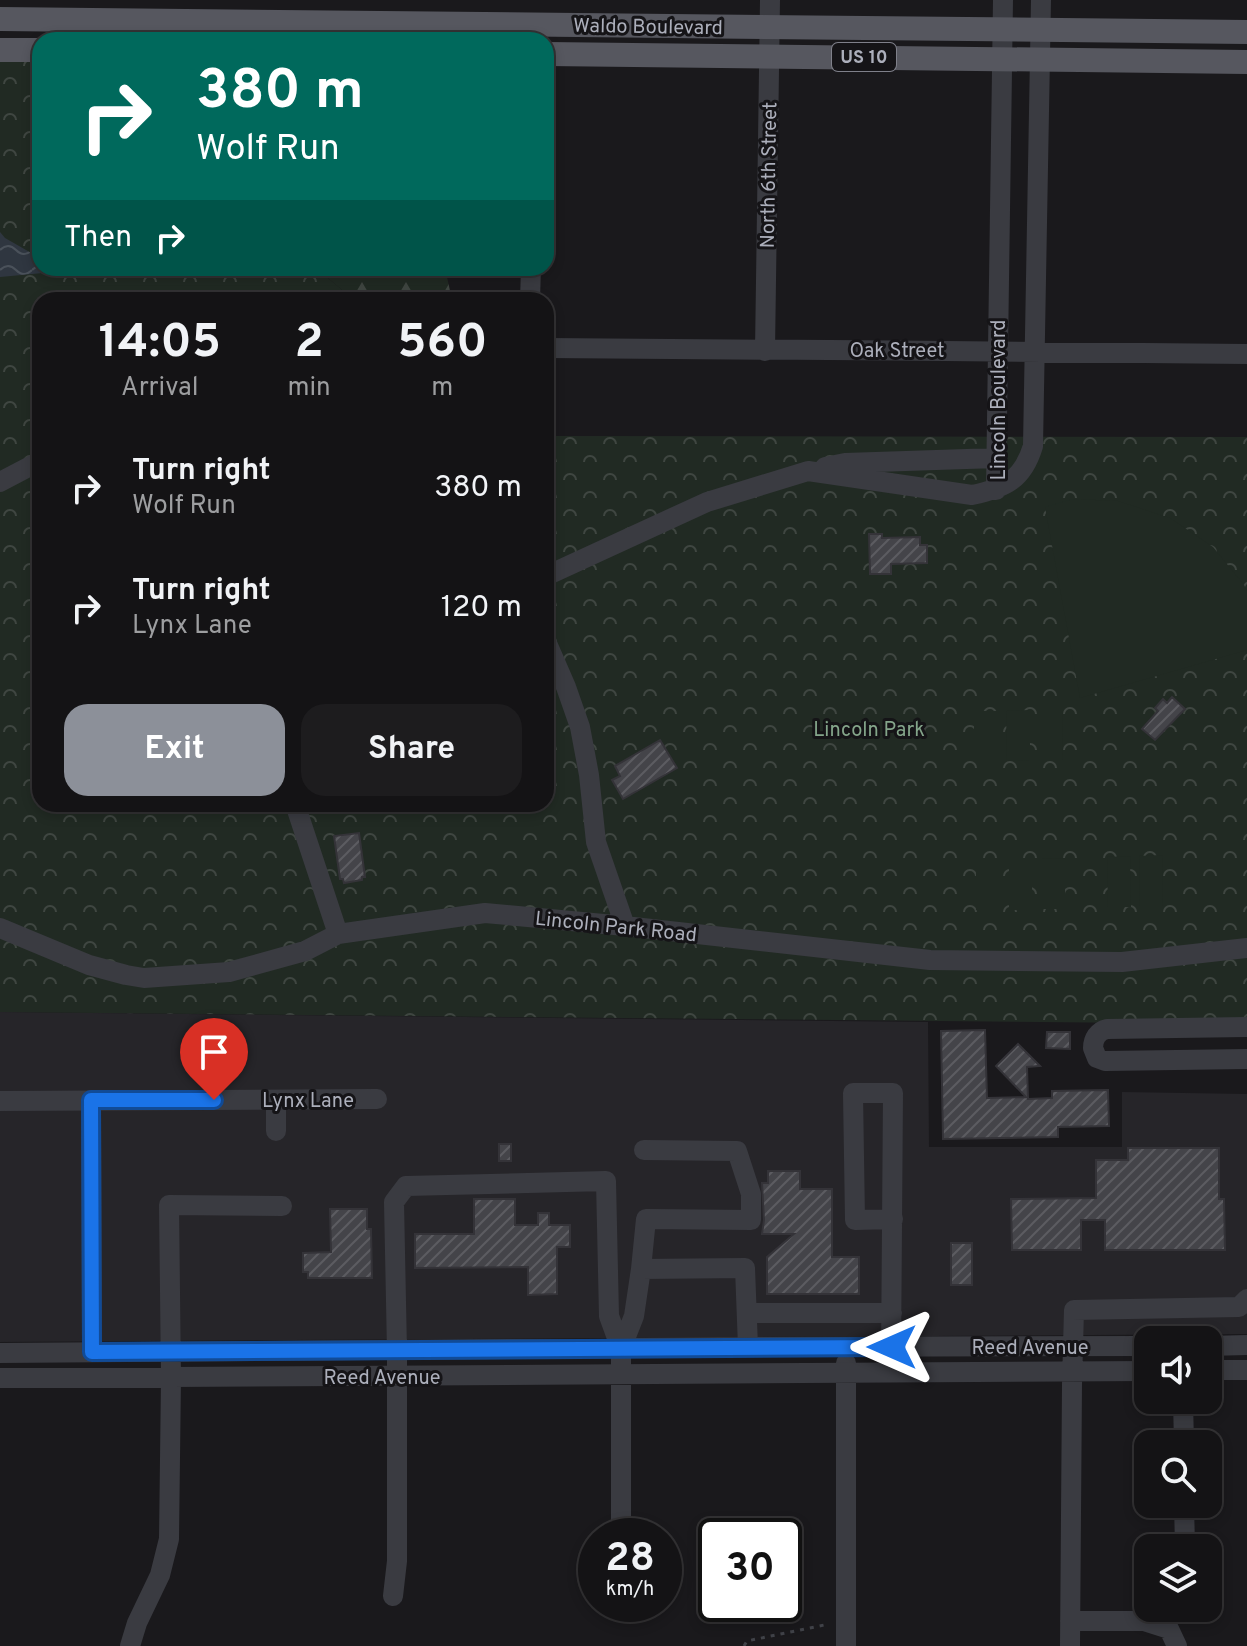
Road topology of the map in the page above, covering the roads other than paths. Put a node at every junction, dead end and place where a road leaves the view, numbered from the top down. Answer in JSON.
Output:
{"nodes":[{"id":1,"x":770,"y":0,"type":"edge"},
{"id":2,"x":1003,"y":0,"type":"edge"},
{"id":3,"x":1041,"y":0,"type":"edge"},
{"id":4,"x":0,"y":19,"type":"edge"},
{"id":5,"x":770,"y":27,"type":"junction"},
{"id":6,"x":1003,"y":29,"type":"junction"},
{"id":7,"x":1041,"y":29,"type":"junction"},
{"id":8,"x":537,"y":32,"type":"edge"},
{"id":9,"x":1247,"y":32,"type":"edge"},
{"id":10,"x":0,"y":50,"type":"edge"},
{"id":11,"x":32,"y":50,"type":"edge"},
{"id":12,"x":554,"y":54,"type":"edge"},
{"id":13,"x":769,"y":57,"type":"junction"},
{"id":14,"x":1002,"y":59,"type":"junction"},
{"id":15,"x":1041,"y":59,"type":"junction"},
{"id":16,"x":1247,"y":62,"type":"edge"},
{"id":17,"x":554,"y":348,"type":"edge"},
{"id":18,"x":998,"y":350,"type":"junction"},
{"id":19,"x":1035,"y":350,"type":"junction"},
{"id":20,"x":765,"y":351,"type":"junction"},
{"id":21,"x":1247,"y":354,"type":"edge"},
{"id":22,"x":997,"y":458,"type":"junction"},
{"id":23,"x":32,"y":465,"type":"edge"},
{"id":24,"x":808,"y":471,"type":"junction"},
{"id":25,"x":0,"y":482,"type":"edge"},
{"id":26,"x":996,"y":490,"type":"junction"},
{"id":27,"x":554,"y":572,"type":"edge"},
{"id":28,"x":554,"y":659,"type":"edge"},
{"id":29,"x":298,"y":812,"type":"edge"},
{"id":30,"x":625,"y":926,"type":"junction"},
{"id":31,"x":0,"y":928,"type":"edge"},
{"id":32,"x":338,"y":934,"type":"junction"},
{"id":33,"x":1247,"y":948,"type":"edge"},
{"id":34,"x":1247,"y":1027,"type":"edge"},
{"id":35,"x":1247,"y":1059,"type":"edge"},
{"id":36,"x":377,"y":1099,"type":"dead end"},
{"id":37,"x":91,"y":1100,"type":"junction"},
{"id":38,"x":276,"y":1100,"type":"junction"},
{"id":39,"x":0,"y":1101,"type":"edge"},
{"id":40,"x":276,"y":1131,"type":"dead end"},
{"id":41,"x":644,"y":1150,"type":"dead end"},
{"id":42,"x":282,"y":1206,"type":"dead end"},
{"id":43,"x":893,"y":1219,"type":"junction"},
{"id":44,"x":641,"y":1269,"type":"junction"},
{"id":45,"x":1247,"y":1299,"type":"edge"},
{"id":46,"x":747,"y":1313,"type":"junction"},
{"id":47,"x":892,"y":1313,"type":"junction"},
{"id":48,"x":1247,"y":1345,"type":"edge"},
{"id":49,"x":1134,"y":1346,"type":"edge"},
{"id":50,"x":1222,"y":1346,"type":"edge"},
{"id":51,"x":748,"y":1347,"type":"junction"},
{"id":52,"x":846,"y":1347,"type":"junction"},
{"id":53,"x":892,"y":1347,"type":"junction"},
{"id":54,"x":1072,"y":1347,"type":"junction"},
{"id":55,"x":621,"y":1349,"type":"junction"},
{"id":56,"x":397,"y":1351,"type":"junction"},
{"id":57,"x":92,"y":1352,"type":"junction"},
{"id":58,"x":171,"y":1352,"type":"junction"},
{"id":59,"x":0,"y":1353,"type":"edge"},
{"id":60,"x":1222,"y":1370,"type":"edge"},
{"id":61,"x":1247,"y":1370,"type":"edge"},
{"id":62,"x":1134,"y":1371,"type":"edge"},
{"id":63,"x":1072,"y":1372,"type":"junction"},
{"id":64,"x":891,"y":1373,"type":"junction"},
{"id":65,"x":621,"y":1374,"type":"junction"},
{"id":66,"x":846,"y":1374,"type":"junction"},
{"id":67,"x":397,"y":1377,"type":"junction"},
{"id":68,"x":0,"y":1378,"type":"edge"},
{"id":69,"x":171,"y":1378,"type":"junction"},
{"id":70,"x":621,"y":1518,"type":"edge"},
{"id":71,"x":393,"y":1596,"type":"dead end"},
{"id":72,"x":1070,"y":1621,"type":"junction"},
{"id":73,"x":130,"y":1646,"type":"edge"},
{"id":74,"x":846,"y":1646,"type":"edge"},
{"id":75,"x":1070,"y":1646,"type":"edge"},
{"id":76,"x":1177,"y":1646,"type":"edge"}],
"edges":[{"from":1,"to":5,"type":"street","name":"North 6th Street"},
{"from":2,"to":6,"type":"street","name":"Lincoln Boulevard"},
{"from":3,"to":7,"type":"street","name":"Lincoln Boulevard"},
{"from":4,"to":8,"type":"main road","name":"Waldo Boulevard","number":"US 10"},
{"from":5,"to":6,"type":"main road","name":"Waldo Boulevard","number":"US 10"},
{"from":5,"to":8,"type":"main road","name":"Waldo Boulevard","number":"US 10"},
{"from":5,"to":13,"type":"street","name":"North 6th Street"},
{"from":6,"to":7,"type":"main road","name":"Waldo Boulevard","number":"US 10"},
{"from":6,"to":14,"type":"street","name":"Lincoln Boulevard"},
{"from":7,"to":9,"type":"main road","name":"Waldo Boulevard","number":"US 10"},
{"from":7,"to":15,"type":"street","name":"Lincoln Boulevard"},
{"from":10,"to":11,"type":"main road"},
{"from":12,"to":13,"type":"main road","name":"Waldo Boulevard","number":"US 10"},
{"from":13,"to":14,"type":"main road","name":"Waldo Boulevard","number":"US 10"},
{"from":13,"to":20,"type":"street","name":"North 6th Street"},
{"from":14,"to":15,"type":"main road","name":"Waldo Boulevard","number":"US 10"},
{"from":14,"to":18,"type":"street","name":"Lincoln Boulevard"},
{"from":15,"to":16,"type":"main road","name":"Waldo Boulevard","number":"US 10"},
{"from":15,"to":19,"type":"street","name":"Lincoln Boulevard"},
{"from":17,"to":20,"type":"street","name":"Oak Street"},
{"from":18,"to":19,"type":"street","name":"Oak Street"},
{"from":18,"to":20,"type":"street","name":"Oak Street"},
{"from":18,"to":22,"type":"street","name":"Lincoln Boulevard"},
{"from":19,"to":21,"type":"street","name":"Oak Street"},
{"from":19,"to":26,"type":"street","name":"Lincoln Boulevard"},
{"from":22,"to":24,"type":"street"},
{"from":22,"to":26,"type":"street","name":"Lincoln Boulevard"},
{"from":23,"to":25,"type":"street"},
{"from":24,"to":26,"type":"street"},
{"from":24,"to":27,"type":"street"},
{"from":28,"to":30,"type":"street"},
{"from":29,"to":32,"type":"street"},
{"from":30,"to":32,"type":"street","name":"Lincoln Park Road"},
{"from":30,"to":33,"type":"street","name":"Lincoln Park Road"},
{"from":31,"to":32,"type":"street","name":"Lincoln Park Road"},
{"from":34,"to":35,"type":"street"},
{"from":36,"to":38,"type":"street","name":"Lynx Lane"},
{"from":37,"to":38,"type":"street","name":"Lynx Lane"},
{"from":37,"to":39,"type":"street","name":"Lynx Lane"},
{"from":37,"to":57,"type":"street"},
{"from":38,"to":40,"type":"street"},
{"from":41,"to":44,"type":"street"},
{"from":42,"to":58,"type":"street"},
{"from":43,"to":43,"type":"street"},
{"from":43,"to":47,"type":"street"},
{"from":44,"to":46,"type":"street"},
{"from":44,"to":55,"type":"street"},
{"from":45,"to":54,"type":"street"},
{"from":46,"to":47,"type":"street"},
{"from":46,"to":51,"type":"street"},
{"from":47,"to":53,"type":"street"},
{"from":48,"to":50,"type":"street"},
{"from":49,"to":54,"type":"street","name":"Reed Avenue"},
{"from":51,"to":52,"type":"street","name":"Reed Avenue"},
{"from":51,"to":55,"type":"street","name":"Reed Avenue"},
{"from":52,"to":53,"type":"street","name":"Reed Avenue"},
{"from":52,"to":66,"type":"street"},
{"from":53,"to":54,"type":"street","name":"Reed Avenue"},
{"from":53,"to":64,"type":"street"},
{"from":54,"to":63,"type":"street"},
{"from":55,"to":56,"type":"street","name":"Reed Avenue"},
{"from":55,"to":56,"type":"street"},
{"from":55,"to":65,"type":"street"},
{"from":56,"to":58,"type":"street","name":"Reed Avenue"},
{"from":56,"to":67,"type":"street"},
{"from":57,"to":58,"type":"street","name":"Reed Avenue"},
{"from":57,"to":59,"type":"street","name":"Reed Avenue"},
{"from":58,"to":69,"type":"street"},
{"from":60,"to":61,"type":"street"},
{"from":62,"to":63,"type":"street","name":"Reed Avenue"},
{"from":63,"to":64,"type":"street","name":"Reed Avenue"},
{"from":63,"to":72,"type":"street"},
{"from":64,"to":66,"type":"street","name":"Reed Avenue"},
{"from":65,"to":66,"type":"street","name":"Reed Avenue"},
{"from":65,"to":67,"type":"street","name":"Reed Avenue"},
{"from":65,"to":70,"type":"street"},
{"from":66,"to":74,"type":"street"},
{"from":67,"to":69,"type":"street","name":"Reed Avenue"},
{"from":67,"to":71,"type":"street"},
{"from":68,"to":69,"type":"street","name":"Reed Avenue"},
{"from":69,"to":73,"type":"street"},
{"from":72,"to":75,"type":"street"},
{"from":72,"to":76,"type":"street"}]}
